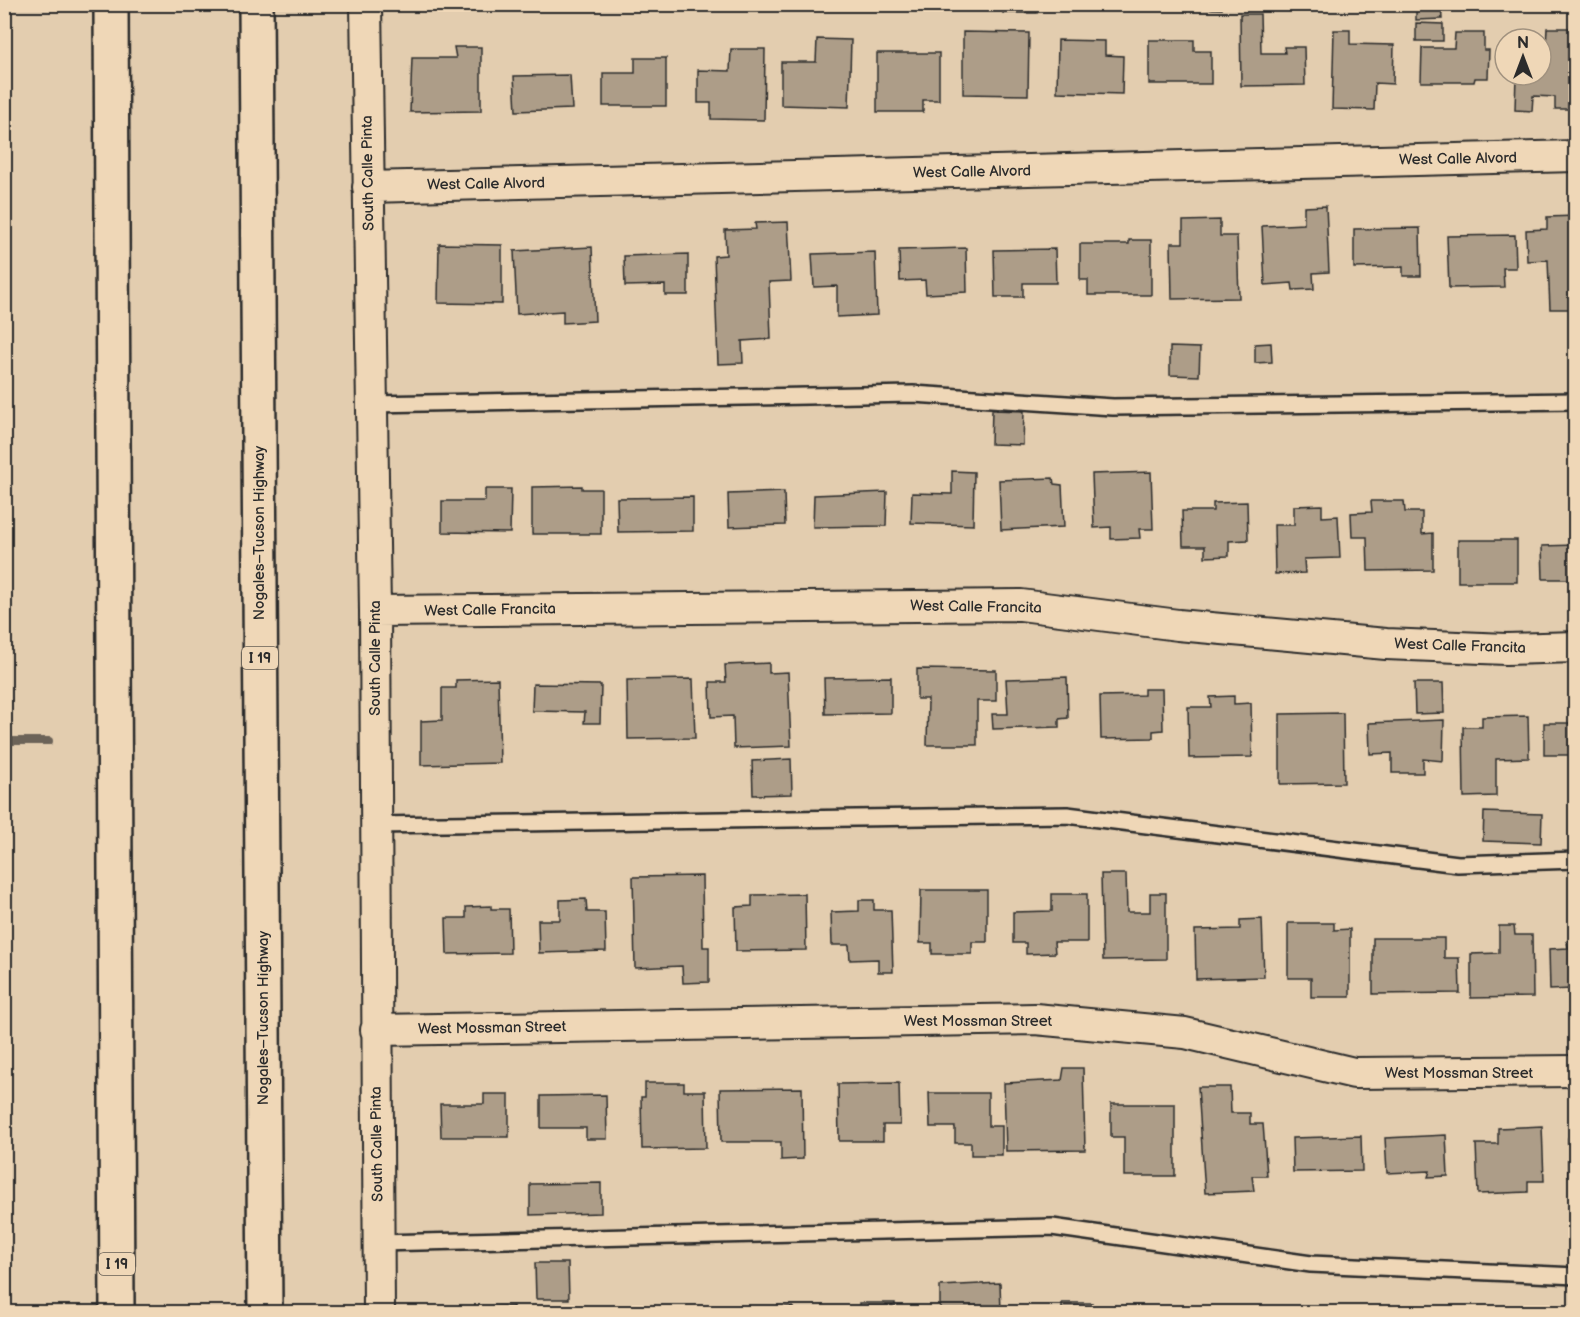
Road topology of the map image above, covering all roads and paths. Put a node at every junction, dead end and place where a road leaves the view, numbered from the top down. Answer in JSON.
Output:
{"nodes":[{"id":1,"x":111,"y":4,"type":"edge"},
{"id":2,"x":256,"y":4,"type":"edge"},
{"id":3,"x":366,"y":4,"type":"edge"},
{"id":4,"x":1575,"y":156,"type":"edge"},
{"id":5,"x":368,"y":187,"type":"junction"},
{"id":6,"x":1575,"y":401,"type":"edge"},
{"id":7,"x":371,"y":404,"type":"junction"},
{"id":8,"x":375,"y":611,"type":"junction"},
{"id":9,"x":1575,"y":647,"type":"edge"},
{"id":10,"x":375,"y":825,"type":"junction"},
{"id":11,"x":1575,"y":860,"type":"edge"},
{"id":12,"x":376,"y":1030,"type":"junction"},
{"id":13,"x":1575,"y":1071,"type":"edge"},
{"id":14,"x":378,"y":1243,"type":"junction"},
{"id":15,"x":1575,"y":1276,"type":"edge"},
{"id":16,"x":117,"y":1312,"type":"edge"},
{"id":17,"x":265,"y":1312,"type":"edge"},
{"id":18,"x":379,"y":1312,"type":"edge"}],
"edges":[{"from":1,"to":16,"type":"highway","number":"I 19"},
{"from":2,"to":17,"type":"highway","name":"Nogales–Tucson Highway","number":"I 19"},
{"from":3,"to":5,"type":"street","name":"South Calle Pinta"},
{"from":4,"to":5,"type":"street","name":"West Calle Alvord"},
{"from":5,"to":7,"type":"street","name":"South Calle Pinta"},
{"from":6,"to":7,"type":"lane"},
{"from":7,"to":8,"type":"street","name":"South Calle Pinta"},
{"from":8,"to":9,"type":"street","name":"West Calle Francita"},
{"from":8,"to":10,"type":"street","name":"South Calle Pinta"},
{"from":10,"to":11,"type":"lane"},
{"from":10,"to":12,"type":"street","name":"South Calle Pinta"},
{"from":12,"to":13,"type":"street","name":"West Mossman Street"},
{"from":12,"to":14,"type":"street","name":"South Calle Pinta"},
{"from":14,"to":15,"type":"lane"},
{"from":14,"to":18,"type":"street","name":"South Calle Pinta"}]}
